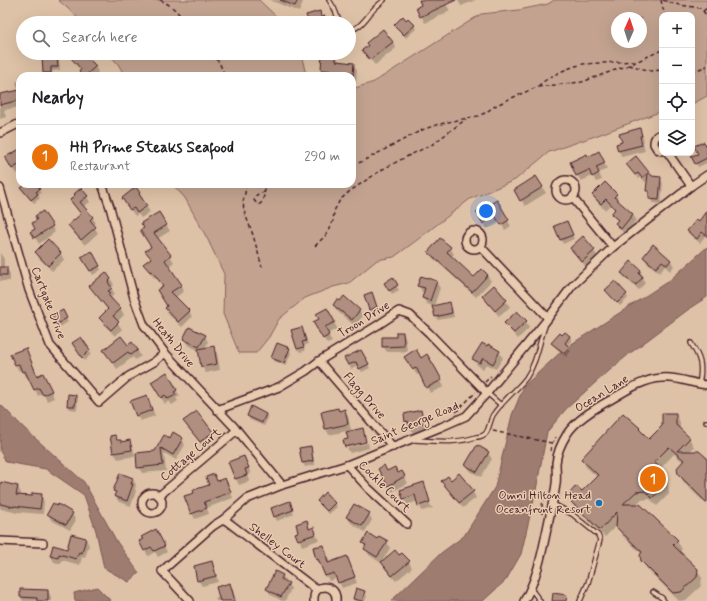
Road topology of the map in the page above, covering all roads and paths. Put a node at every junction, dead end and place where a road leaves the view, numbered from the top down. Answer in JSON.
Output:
{"nodes":[{"id":1,"x":160,"y":0,"type":"edge"},
{"id":2,"x":329,"y":0,"type":"edge"},
{"id":3,"x":384,"y":0,"type":"edge"},
{"id":4,"x":662,"y":0,"type":"edge"},
{"id":5,"x":707,"y":8,"type":"edge"},
{"id":6,"x":703,"y":11,"type":"junction"},
{"id":7,"x":664,"y":12,"type":"edge"},
{"id":8,"x":181,"y":16,"type":"edge"},
{"id":9,"x":337,"y":16,"type":"edge"},
{"id":10,"x":707,"y":16,"type":"edge"},
{"id":11,"x":356,"y":28,"type":"edge"},
{"id":12,"x":659,"y":51,"type":"edge"},
{"id":13,"x":217,"y":60,"type":"edge"},
{"id":14,"x":638,"y":61,"type":"junction"},
{"id":15,"x":629,"y":65,"type":"junction"},
{"id":16,"x":707,"y":66,"type":"edge"},
{"id":17,"x":659,"y":70,"type":"edge"},
{"id":18,"x":695,"y":70,"type":"edge"},
{"id":19,"x":223,"y":72,"type":"edge"},
{"id":20,"x":536,"y":87,"type":"junction"},
{"id":21,"x":467,"y":118,"type":"junction"},
{"id":22,"x":16,"y":125,"type":"edge"},
{"id":23,"x":0,"y":133,"type":"edge"},
{"id":24,"x":659,"y":136,"type":"edge"},
{"id":25,"x":659,"y":150,"type":"edge"},
{"id":26,"x":670,"y":156,"type":"edge"},
{"id":27,"x":356,"y":164,"type":"edge"},
{"id":28,"x":707,"y":175,"type":"edge"},
{"id":29,"x":691,"y":186,"type":"junction"},
{"id":30,"x":0,"y":188,"type":"edge"},
{"id":31,"x":103,"y":188,"type":"edge"},
{"id":32,"x":246,"y":188,"type":"edge"},
{"id":33,"x":266,"y":188,"type":"edge"},
{"id":34,"x":356,"y":188,"type":"edge"},
{"id":35,"x":356,"y":188,"type":"edge"},
{"id":36,"x":265,"y":192,"type":"junction"},
{"id":37,"x":572,"y":197,"type":"dead end"},
{"id":38,"x":315,"y":246,"type":"dead end"},
{"id":39,"x":481,"y":247,"type":"dead end"},
{"id":40,"x":613,"y":247,"type":"junction"},
{"id":41,"x":262,"y":266,"type":"dead end"},
{"id":42,"x":547,"y":320,"type":"junction"},
{"id":43,"x":691,"y":343,"type":"dead end"},
{"id":44,"x":165,"y":353,"type":"junction"},
{"id":45,"x":319,"y":361,"type":"junction"},
{"id":46,"x":491,"y":375,"type":"dead end"},
{"id":47,"x":698,"y":385,"type":"junction"},
{"id":48,"x":481,"y":386,"type":"junction"},
{"id":49,"x":707,"y":386,"type":"edge"},
{"id":50,"x":488,"y":392,"type":"junction"},
{"id":51,"x":501,"y":405,"type":"junction"},
{"id":52,"x":217,"y":410,"type":"junction"},
{"id":53,"x":452,"y":414,"type":"dead end"},
{"id":54,"x":237,"y":430,"type":"junction"},
{"id":55,"x":493,"y":431,"type":"dead end"},
{"id":56,"x":557,"y":436,"type":"dead end"},
{"id":57,"x":412,"y":439,"type":"junction"},
{"id":58,"x":552,"y":443,"type":"junction"},
{"id":59,"x":393,"y":447,"type":"junction"},
{"id":60,"x":551,"y":455,"type":"dead end"},
{"id":61,"x":347,"y":465,"type":"junction"},
{"id":62,"x":282,"y":485,"type":"junction"},
{"id":63,"x":548,"y":491,"type":"dead end"},
{"id":64,"x":159,"y":496,"type":"dead end"},
{"id":65,"x":553,"y":504,"type":"junction"},
{"id":66,"x":543,"y":518,"type":"dead end"},
{"id":67,"x":224,"y":519,"type":"junction"},
{"id":68,"x":407,"y":524,"type":"dead end"},
{"id":69,"x":0,"y":541,"type":"edge"},
{"id":70,"x":43,"y":542,"type":"dead end"},
{"id":71,"x":317,"y":590,"type":"junction"},
{"id":72,"x":531,"y":590,"type":"junction"},
{"id":73,"x":654,"y":592,"type":"dead end"},
{"id":74,"x":190,"y":601,"type":"edge"},
{"id":75,"x":314,"y":601,"type":"edge"},
{"id":76,"x":336,"y":601,"type":"edge"},
{"id":77,"x":524,"y":601,"type":"edge"},
{"id":78,"x":540,"y":601,"type":"edge"},
{"id":79,"x":580,"y":601,"type":"edge"},
{"id":80,"x":664,"y":601,"type":"edge"}],
"edges":[{"from":1,"to":8,"type":"path"},
{"from":2,"to":9,"type":"lane"},
{"from":3,"to":11,"type":"lane"},
{"from":4,"to":6,"type":"path"},
{"from":4,"to":7,"type":"path"},
{"from":5,"to":6,"type":"path"},
{"from":6,"to":10,"type":"path"},
{"from":12,"to":14,"type":"path"},
{"from":13,"to":19,"type":"path"},
{"from":14,"to":15,"type":"path"},
{"from":14,"to":20,"type":"path"},
{"from":15,"to":17,"type":"path"},
{"from":15,"to":20,"type":"path"},
{"from":16,"to":18,"type":"path"},
{"from":20,"to":21,"type":"path"},
{"from":21,"to":27,"type":"path"},
{"from":21,"to":35,"type":"path"},
{"from":22,"to":23,"type":"street"},
{"from":24,"to":25,"type":"street"},
{"from":26,"to":29,"type":"street"},
{"from":28,"to":29,"type":"street","name":"Saint George Road"},
{"from":29,"to":40,"type":"street","name":"Saint George Road"},
{"from":30,"to":44,"type":"street","name":"Cartgate Drive"},
{"from":31,"to":44,"type":"street","name":"Heath Drive"},
{"from":32,"to":41,"type":"path"},
{"from":33,"to":36,"type":"path"},
{"from":34,"to":38,"type":"path"},
{"from":36,"to":36,"type":"path"},
{"from":37,"to":40,"type":"street"},
{"from":39,"to":42,"type":"street"},
{"from":40,"to":42,"type":"street","name":"Saint George Road"},
{"from":42,"to":50,"type":"street","name":"Saint George Road"},
{"from":42,"to":51,"type":"lane"},
{"from":43,"to":47,"type":"lane"},
{"from":44,"to":52,"type":"street","name":"Heath Drive"},
{"from":45,"to":48,"type":"street","name":"Troon Drive"},
{"from":45,"to":52,"type":"street","name":"Troon Drive"},
{"from":45,"to":59,"type":"street","name":"Flagg Drive"},
{"from":46,"to":48,"type":"path"},
{"from":47,"to":49,"type":"street","name":"Ocean Lane"},
{"from":47,"to":65,"type":"street","name":"Ocean Lane"},
{"from":48,"to":50,"type":"street","name":"Troon Drive"},
{"from":48,"to":53,"type":"path"},
{"from":50,"to":51,"type":"lane","name":"Troon Drive"},
{"from":50,"to":57,"type":"street","name":"Saint George Road"},
{"from":51,"to":57,"type":"lane"},
{"from":52,"to":54,"type":"street","name":"Heath Drive"},
{"from":54,"to":62,"type":"street","name":"Heath Drive"},
{"from":54,"to":64,"type":"street","name":"Cottage Court"},
{"from":55,"to":58,"type":"path"},
{"from":56,"to":58,"type":"path"},
{"from":57,"to":59,"type":"street","name":"Saint George Road"},
{"from":58,"to":60,"type":"path"},
{"from":59,"to":61,"type":"street","name":"Saint George Road"},
{"from":61,"to":62,"type":"street","name":"Saint George Road"},
{"from":61,"to":68,"type":"street","name":"Cockle Court"},
{"from":62,"to":67,"type":"street","name":"Saint George Road"},
{"from":63,"to":66,"type":"path"},
{"from":65,"to":72,"type":"street","name":"Ocean Lane"},
{"from":65,"to":79,"type":"lane"},
{"from":67,"to":71,"type":"street","name":"Shelley Court"},
{"from":67,"to":74,"type":"street","name":"Saint George Road"},
{"from":69,"to":70,"type":"street"},
{"from":71,"to":75,"type":"street"},
{"from":71,"to":76,"type":"street","name":"Shelley Court"},
{"from":72,"to":77,"type":"street","name":"Ocean Lane"},
{"from":72,"to":78,"type":"lane"},
{"from":73,"to":80,"type":"lane"}]}
